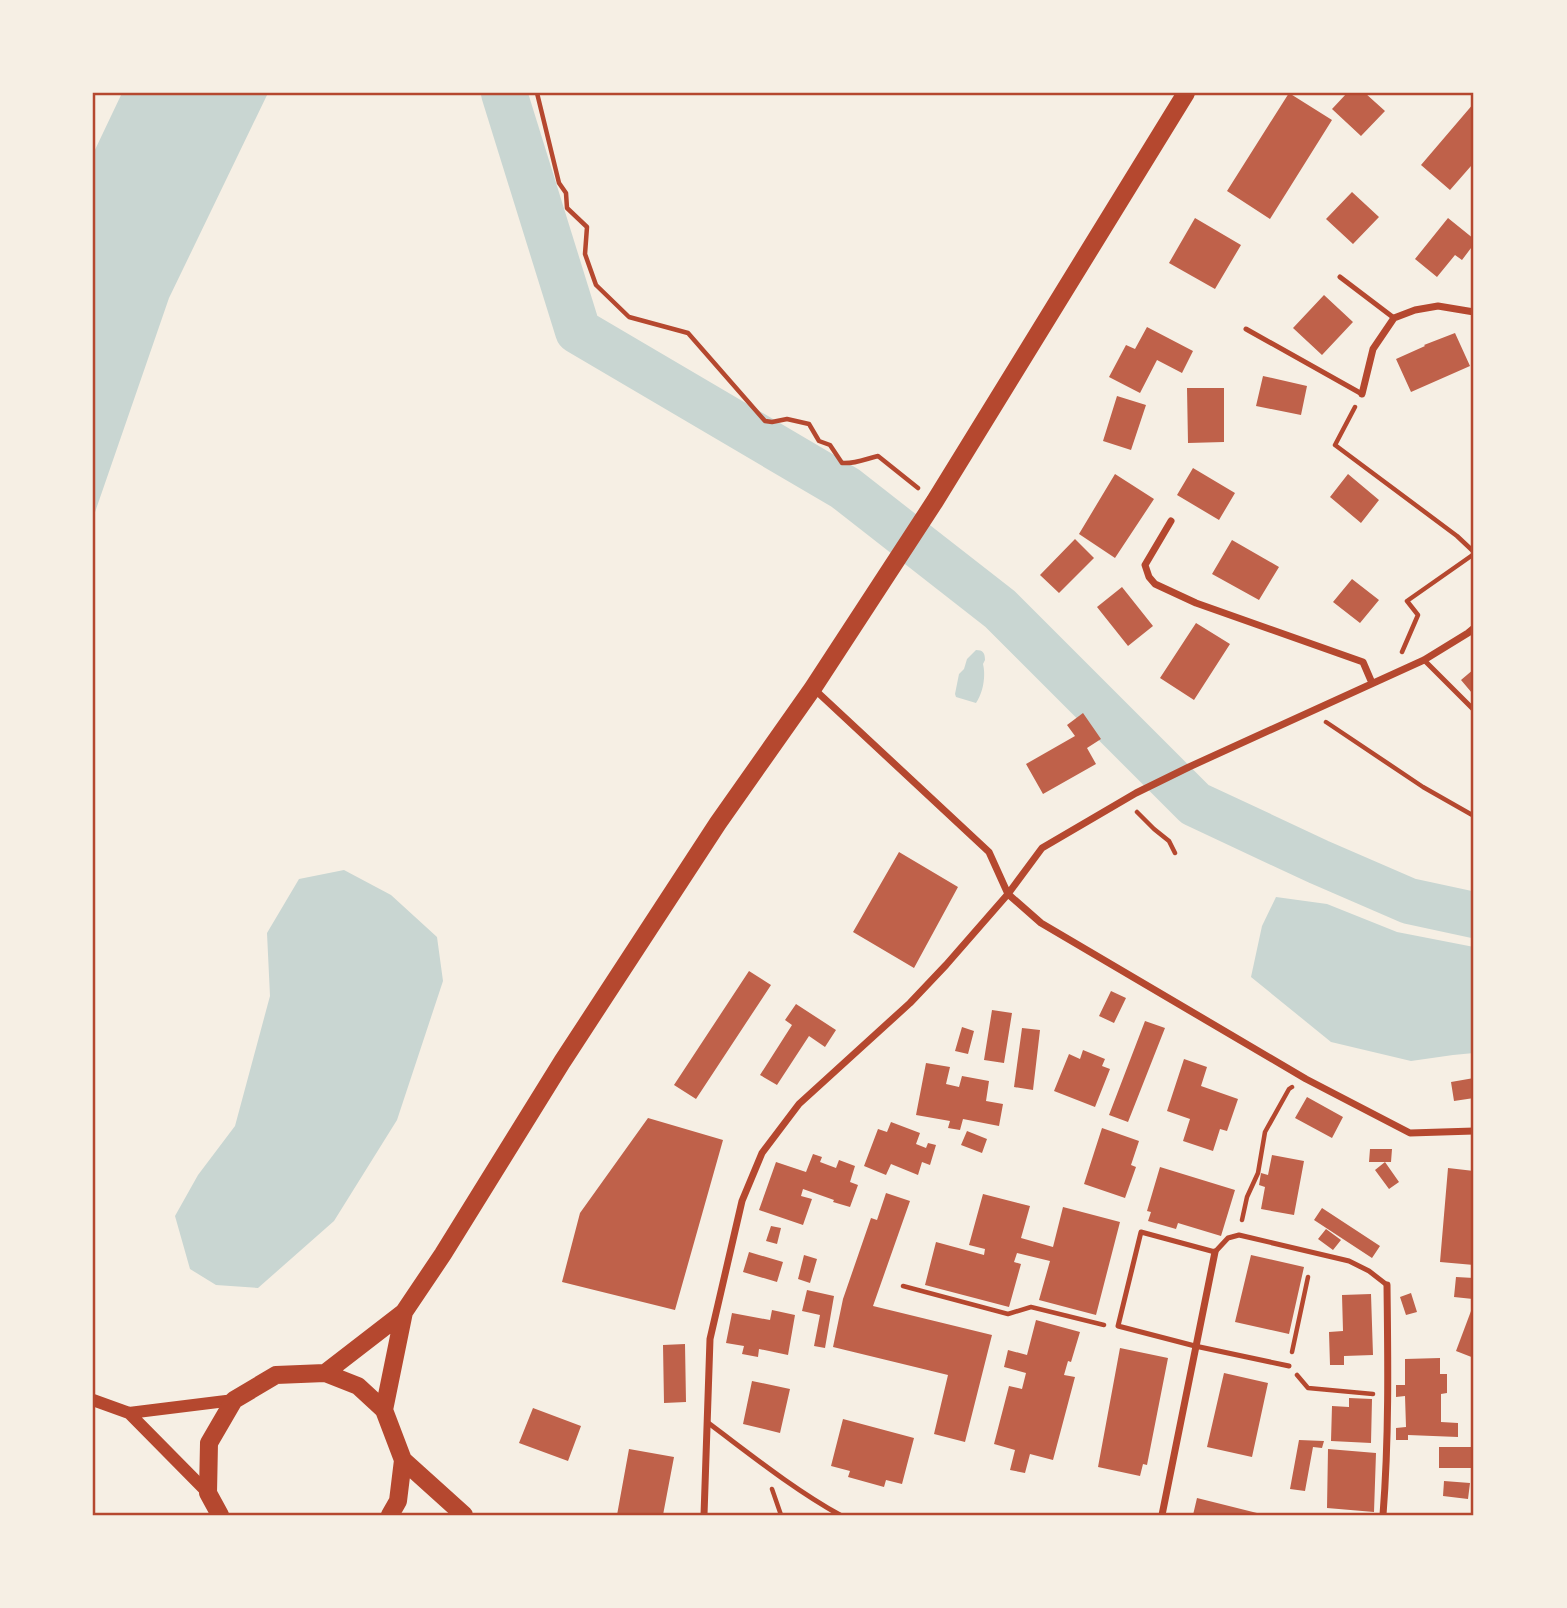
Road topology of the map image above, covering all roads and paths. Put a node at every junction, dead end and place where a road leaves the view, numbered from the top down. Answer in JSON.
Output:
{"nodes":[{"id":1,"x":537,"y":93,"type":"edge"},
{"id":2,"x":1186,"y":93,"type":"edge"},
{"id":3,"x":1340,"y":276,"type":"dead end"},
{"id":4,"x":1474,"y":312,"type":"edge"},
{"id":5,"x":1394,"y":318,"type":"junction"},
{"id":6,"x":1246,"y":328,"type":"dead end"},
{"id":7,"x":1362,"y":394,"type":"junction"},
{"id":8,"x":935,"y":501,"type":"junction"},
{"id":9,"x":1171,"y":521,"type":"dead end"},
{"id":10,"x":1474,"y":553,"type":"edge"},
{"id":11,"x":1474,"y":628,"type":"edge"},
{"id":12,"x":1424,"y":660,"type":"junction"},
{"id":13,"x":1394,"y":673,"type":"junction"},
{"id":14,"x":1372,"y":683,"type":"junction"},
{"id":15,"x":813,"y":688,"type":"junction"},
{"id":16,"x":1474,"y":710,"type":"edge"},
{"id":17,"x":1322,"y":719,"type":"dead end"},
{"id":18,"x":1137,"y":812,"type":"dead end"},
{"id":19,"x":1474,"y":816,"type":"edge"},
{"id":20,"x":1175,"y":853,"type":"dead end"},
{"id":21,"x":1008,"y":894,"type":"junction"},
{"id":22,"x":1306,"y":1079,"type":"junction"},
{"id":23,"x":1474,"y":1132,"type":"edge"},
{"id":24,"x":1238,"y":1235,"type":"junction"},
{"id":25,"x":1215,"y":1252,"type":"junction"},
{"id":26,"x":1308,"y":1277,"type":"dead end"},
{"id":27,"x":1387,"y":1285,"type":"joint"},
{"id":28,"x":903,"y":1286,"type":"dead end"},
{"id":29,"x":404,"y":1312,"type":"junction"},
{"id":30,"x":1118,"y":1326,"type":"junction"},
{"id":31,"x":1195,"y":1346,"type":"junction"},
{"id":32,"x":1289,"y":1366,"type":"junction"},
{"id":33,"x":325,"y":1373,"type":"junction"},
{"id":34,"x":1388,"y":1395,"type":"junction"},
{"id":35,"x":93,"y":1400,"type":"edge"},
{"id":36,"x":234,"y":1400,"type":"junction"},
{"id":37,"x":384,"y":1410,"type":"junction"},
{"id":38,"x":130,"y":1413,"type":"junction"},
{"id":39,"x":707,"y":1422,"type":"junction"},
{"id":40,"x":403,"y":1460,"type":"junction"},
{"id":41,"x":768,"y":1479,"type":"dead end"},
{"id":42,"x":208,"y":1493,"type":"junction"},
{"id":43,"x":220,"y":1515,"type":"edge"},
{"id":44,"x":390,"y":1515,"type":"edge"},
{"id":45,"x":464,"y":1515,"type":"edge"},
{"id":46,"x":704,"y":1515,"type":"edge"},
{"id":47,"x":781,"y":1515,"type":"edge"},
{"id":48,"x":840,"y":1515,"type":"edge"},
{"id":49,"x":1162,"y":1515,"type":"edge"},
{"id":50,"x":1383,"y":1515,"type":"edge"}],
"edges":[{"from":1,"to":8,"type":"path"},
{"from":2,"to":8,"type":"main road"},
{"from":3,"to":5,"type":"lane"},
{"from":4,"to":5,"type":"street"},
{"from":5,"to":7,"type":"street"},
{"from":6,"to":7,"type":"lane"},
{"from":7,"to":10,"type":"path"},
{"from":8,"to":15,"type":"main road"},
{"from":9,"to":14,"type":"street"},
{"from":10,"to":13,"type":"path"},
{"from":11,"to":12,"type":"street"},
{"from":12,"to":13,"type":"street"},
{"from":12,"to":16,"type":"lane"},
{"from":13,"to":14,"type":"street"},
{"from":14,"to":21,"type":"street"},
{"from":15,"to":21,"type":"street"},
{"from":15,"to":29,"type":"main road"},
{"from":17,"to":19,"type":"path"},
{"from":18,"to":20,"type":"path"},
{"from":21,"to":22,"type":"street"},
{"from":21,"to":39,"type":"street"},
{"from":22,"to":23,"type":"street"},
{"from":22,"to":24,"type":"path"},
{"from":24,"to":25,"type":"lane"},
{"from":24,"to":27,"type":"lane"},
{"from":25,"to":30,"type":"lane"},
{"from":25,"to":31,"type":"street"},
{"from":26,"to":32,"type":"path"},
{"from":27,"to":34,"type":"street"},
{"from":28,"to":30,"type":"path"},
{"from":29,"to":33,"type":"main road"},
{"from":29,"to":37,"type":"main road"},
{"from":30,"to":31,"type":"lane"},
{"from":31,"to":32,"type":"lane"},
{"from":31,"to":49,"type":"street"},
{"from":32,"to":34,"type":"path"},
{"from":33,"to":36,"type":"main road"},
{"from":33,"to":37,"type":"main road"},
{"from":34,"to":50,"type":"street"},
{"from":35,"to":38,"type":"street"},
{"from":36,"to":38,"type":"street"},
{"from":36,"to":42,"type":"main road"},
{"from":37,"to":40,"type":"main road"},
{"from":38,"to":42,"type":"street"},
{"from":39,"to":46,"type":"street"},
{"from":39,"to":48,"type":"lane"},
{"from":40,"to":44,"type":"main road"},
{"from":40,"to":45,"type":"main road"},
{"from":41,"to":47,"type":"path"},
{"from":42,"to":43,"type":"main road"}]}
